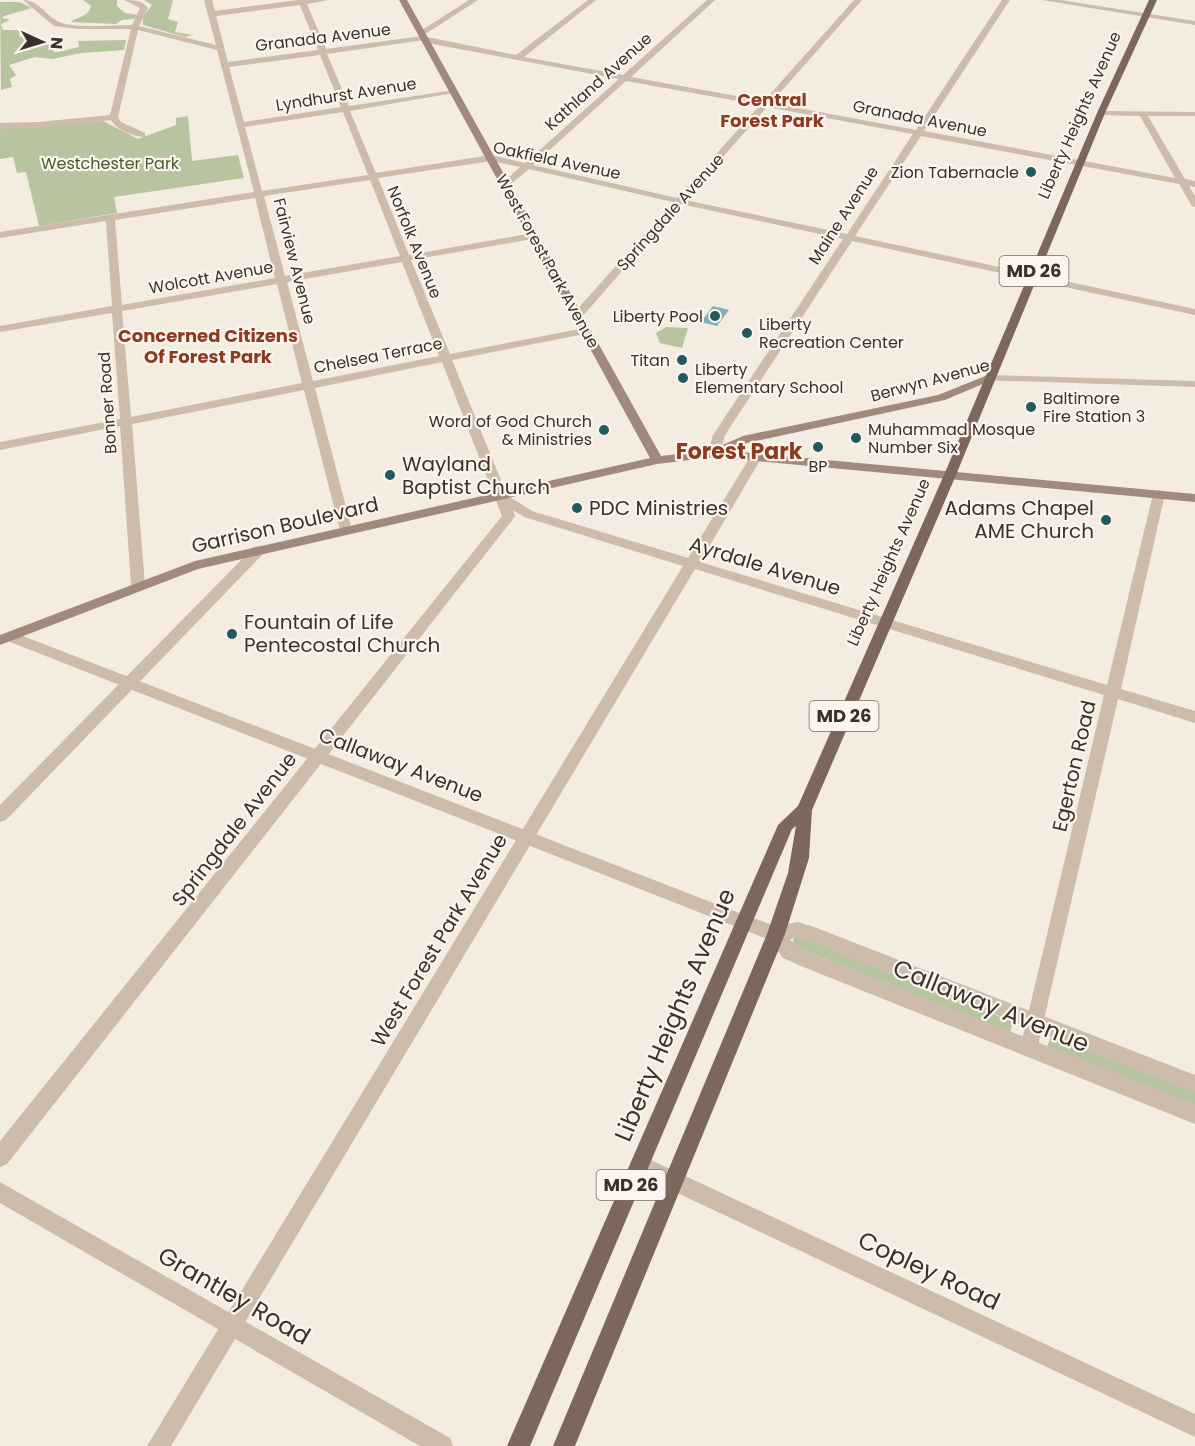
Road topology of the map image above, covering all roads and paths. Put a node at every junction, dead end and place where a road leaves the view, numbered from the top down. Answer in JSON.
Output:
{"nodes":[{"id":1,"x":27,"y":0,"type":"edge"},
{"id":2,"x":128,"y":0,"type":"edge"},
{"id":3,"x":208,"y":0,"type":"edge"},
{"id":4,"x":324,"y":0,"type":"edge"},
{"id":5,"x":403,"y":0,"type":"edge"},
{"id":6,"x":474,"y":0,"type":"edge"},
{"id":7,"x":592,"y":0,"type":"edge"},
{"id":8,"x":711,"y":0,"type":"edge"},
{"id":9,"x":858,"y":0,"type":"edge"},
{"id":10,"x":1006,"y":0,"type":"edge"},
{"id":11,"x":1046,"y":0,"type":"edge"},
{"id":12,"x":1153,"y":0,"type":"edge"},
{"id":13,"x":302,"y":1,"type":"edge"},
{"id":14,"x":211,"y":14,"type":"junction"},
{"id":15,"x":1146,"y":16,"type":"junction"},
{"id":16,"x":1195,"y":23,"type":"edge"},
{"id":17,"x":135,"y":27,"type":"junction"},
{"id":18,"x":425,"y":38,"type":"junction"},
{"id":19,"x":220,"y":48,"type":"junction"},
{"id":20,"x":323,"y":52,"type":"junction"},
{"id":21,"x":517,"y":58,"type":"junction"},
{"id":22,"x":225,"y":65,"type":"junction"},
{"id":23,"x":625,"y":78,"type":"junction"},
{"id":24,"x":455,"y":92,"type":"junction"},
{"id":25,"x":766,"y":104,"type":"junction"},
{"id":26,"x":346,"y":110,"type":"junction"},
{"id":27,"x":1101,"y":113,"type":"junction"},
{"id":28,"x":1143,"y":114,"type":"junction"},
{"id":29,"x":1195,"y":114,"type":"edge"},
{"id":30,"x":114,"y":117,"type":"junction"},
{"id":31,"x":241,"y":125,"type":"junction"},
{"id":32,"x":0,"y":126,"type":"edge"},
{"id":33,"x":917,"y":132,"type":"junction"},
{"id":34,"x":142,"y":135,"type":"dead end"},
{"id":35,"x":491,"y":158,"type":"junction"},
{"id":36,"x":1080,"y":163,"type":"junction"},
{"id":37,"x":525,"y":167,"type":"junction"},
{"id":38,"x":372,"y":177,"type":"junction"},
{"id":39,"x":1182,"y":182,"type":"junction"},
{"id":40,"x":1195,"y":184,"type":"edge"},
{"id":41,"x":506,"y":185,"type":"junction"},
{"id":42,"x":259,"y":194,"type":"junction"},
{"id":43,"x":679,"y":201,"type":"junction"},
{"id":44,"x":1195,"y":204,"type":"edge"},
{"id":45,"x":110,"y":218,"type":"junction"},
{"id":46,"x":0,"y":235,"type":"edge"},
{"id":47,"x":533,"y":236,"type":"junction"},
{"id":48,"x":848,"y":237,"type":"junction"},
{"id":49,"x":405,"y":258,"type":"junction"},
{"id":50,"x":1032,"y":277,"type":"junction"},
{"id":51,"x":281,"y":280,"type":"junction"},
{"id":52,"x":117,"y":309,"type":"junction"},
{"id":53,"x":1195,"y":312,"type":"edge"},
{"id":54,"x":577,"y":316,"type":"junction"},
{"id":55,"x":0,"y":329,"type":"edge"},
{"id":56,"x":585,"y":331,"type":"junction"},
{"id":57,"x":445,"y":358,"type":"junction"},
{"id":58,"x":988,"y":378,"type":"junction"},
{"id":59,"x":1195,"y":384,"type":"edge"},
{"id":60,"x":309,"y":385,"type":"junction"},
{"id":61,"x":125,"y":421,"type":"junction"},
{"id":62,"x":0,"y":446,"type":"edge"},
{"id":63,"x":714,"y":453,"type":"junction"},
{"id":64,"x":756,"y":457,"type":"junction"},
{"id":65,"x":657,"y":460,"type":"junction"},
{"id":66,"x":950,"y":475,"type":"junction"},
{"id":67,"x":1160,"y":494,"type":"junction"},
{"id":68,"x":499,"y":496,"type":"junction"},
{"id":69,"x":1195,"y":498,"type":"edge"},
{"id":70,"x":346,"y":530,"type":"junction"},
{"id":71,"x":259,"y":550,"type":"junction"},
{"id":72,"x":693,"y":564,"type":"junction"},
{"id":73,"x":138,"y":585,"type":"junction"},
{"id":74,"x":884,"y":622,"type":"junction"},
{"id":75,"x":5,"y":638,"type":"edge"},
{"id":76,"x":129,"y":682,"type":"junction"},
{"id":77,"x":1113,"y":691,"type":"junction"},
{"id":78,"x":1195,"y":717,"type":"edge"},
{"id":79,"x":318,"y":756,"type":"junction"},
{"id":80,"x":804,"y":810,"type":"junction"},
{"id":81,"x":0,"y":814,"type":"edge"},
{"id":82,"x":527,"y":838,"type":"junction"},
{"id":83,"x":744,"y":923,"type":"junction"},
{"id":84,"x":776,"y":934,"type":"junction"},
{"id":85,"x":1035,"y":1022,"type":"junction"},
{"id":86,"x":1029,"y":1048,"type":"junction"},
{"id":87,"x":1195,"y":1084,"type":"edge"},
{"id":88,"x":1195,"y":1114,"type":"edge"},
{"id":89,"x":0,"y":1157,"type":"edge"},
{"id":90,"x":640,"y":1165,"type":"junction"},
{"id":91,"x":673,"y":1180,"type":"junction"},
{"id":92,"x":0,"y":1192,"type":"edge"},
{"id":93,"x":231,"y":1325,"type":"junction"},
{"id":94,"x":1195,"y":1426,"type":"edge"},
{"id":95,"x":158,"y":1446,"type":"edge"},
{"id":96,"x":442,"y":1446,"type":"edge"},
{"id":97,"x":518,"y":1446,"type":"edge"},
{"id":98,"x":564,"y":1446,"type":"edge"}],
"edges":[{"from":1,"to":17,"type":"street"},
{"from":2,"to":17,"type":"street"},
{"from":3,"to":14,"type":"street","name":"Fairview Avenue"},
{"from":4,"to":13,"type":"street"},
{"from":5,"to":18,"type":"main road","name":"West Forest Park Avenue"},
{"from":6,"to":18,"type":"street"},
{"from":7,"to":21,"type":"street"},
{"from":8,"to":23,"type":"street","name":"Kathland Avenue"},
{"from":9,"to":25,"type":"street","name":"Springdale Avenue"},
{"from":10,"to":33,"type":"street","name":"Maine Avenue"},
{"from":11,"to":15,"type":"street"},
{"from":12,"to":15,"type":"main road","name":"Liberty Heights Avenue","number":"MD 26"},
{"from":13,"to":14,"type":"street"},
{"from":13,"to":20,"type":"street","name":"Norfolk Avenue"},
{"from":14,"to":19,"type":"street","name":"Fairview Avenue"},
{"from":15,"to":16,"type":"street"},
{"from":15,"to":27,"type":"main road","name":"Liberty Heights Avenue","number":"MD 26"},
{"from":17,"to":19,"type":"street"},
{"from":17,"to":30,"type":"street"},
{"from":18,"to":20,"type":"street","name":"Granada Avenue"},
{"from":18,"to":21,"type":"street","name":"Granada Avenue"},
{"from":18,"to":24,"type":"main road","name":"West Forest Park Avenue"},
{"from":19,"to":22,"type":"street","name":"Fairview Avenue"},
{"from":20,"to":22,"type":"street","name":"Granada Avenue"},
{"from":20,"to":26,"type":"street","name":"Norfolk Avenue"},
{"from":21,"to":23,"type":"street","name":"Granada Avenue"},
{"from":22,"to":31,"type":"street","name":"Fairview Avenue"},
{"from":23,"to":25,"type":"street","name":"Granada Avenue"},
{"from":23,"to":37,"type":"street","name":"Kathland Avenue"},
{"from":24,"to":26,"type":"street","name":"Lyndhurst Avenue"},
{"from":24,"to":35,"type":"main road","name":"West Forest Park Avenue"},
{"from":25,"to":33,"type":"street","name":"Granada Avenue"},
{"from":25,"to":43,"type":"street","name":"Springdale Avenue"},
{"from":26,"to":31,"type":"street","name":"Lyndhurst Avenue"},
{"from":26,"to":38,"type":"street","name":"Norfolk Avenue"},
{"from":27,"to":28,"type":"street"},
{"from":27,"to":36,"type":"main road","name":"Liberty Heights Avenue","number":"MD 26"},
{"from":28,"to":29,"type":"street"},
{"from":28,"to":39,"type":"street"},
{"from":30,"to":32,"type":"street"},
{"from":30,"to":34,"type":"street"},
{"from":31,"to":42,"type":"street","name":"Fairview Avenue"},
{"from":33,"to":36,"type":"street","name":"Granada Avenue"},
{"from":33,"to":48,"type":"street","name":"Maine Avenue"},
{"from":35,"to":37,"type":"street","name":"Oakfield Avenue"},
{"from":35,"to":38,"type":"street","name":"Oakfield Avenue"},
{"from":35,"to":41,"type":"main road","name":"West Forest Park Avenue"},
{"from":36,"to":39,"type":"street","name":"Granada Avenue"},
{"from":36,"to":50,"type":"main road","name":"Liberty Heights Avenue","number":"MD 26"},
{"from":37,"to":41,"type":"street","name":"Kathland Avenue"},
{"from":37,"to":43,"type":"street","name":"Oakfield Avenue"},
{"from":38,"to":42,"type":"street","name":"Oakfield Avenue"},
{"from":38,"to":49,"type":"street","name":"Norfolk Avenue"},
{"from":39,"to":40,"type":"street","name":"Granada Avenue"},
{"from":39,"to":44,"type":"street"},
{"from":41,"to":47,"type":"main road","name":"West Forest Park Avenue"},
{"from":42,"to":45,"type":"street","name":"Oakfield Avenue"},
{"from":42,"to":51,"type":"street","name":"Fairview Avenue"},
{"from":43,"to":48,"type":"street","name":"Oakfield Avenue"},
{"from":43,"to":54,"type":"street","name":"Springdale Avenue"},
{"from":45,"to":46,"type":"street","name":"Oakfield Avenue"},
{"from":45,"to":52,"type":"street","name":"Bonner Road"},
{"from":47,"to":49,"type":"street","name":"Wolcott Avenue"},
{"from":47,"to":54,"type":"main road","name":"West Forest Park Avenue"},
{"from":48,"to":50,"type":"street","name":"Oakfield Avenue"},
{"from":48,"to":63,"type":"street","name":"Maine Avenue"},
{"from":49,"to":51,"type":"street","name":"Wolcott Avenue"},
{"from":49,"to":57,"type":"street","name":"Norfolk Avenue"},
{"from":50,"to":53,"type":"street","name":"Oakfield Avenue"},
{"from":50,"to":58,"type":"main road","name":"Liberty Heights Avenue","number":"MD 26"},
{"from":51,"to":52,"type":"street","name":"Wolcott Avenue"},
{"from":51,"to":60,"type":"street","name":"Fairview Avenue"},
{"from":52,"to":55,"type":"street","name":"Wolcott Avenue"},
{"from":52,"to":61,"type":"street","name":"Bonner Road"},
{"from":54,"to":56,"type":"main road","name":"West Forest Park Avenue"},
{"from":56,"to":57,"type":"street","name":"Chelsea Terrace"},
{"from":56,"to":65,"type":"main road","name":"West Forest Park Avenue"},
{"from":57,"to":60,"type":"street","name":"Chelsea Terrace"},
{"from":57,"to":68,"type":"street","name":"Norfolk Avenue"},
{"from":58,"to":59,"type":"street","name":"Berwyn Avenue"},
{"from":58,"to":63,"type":"main road","name":"Berwyn Avenue"},
{"from":58,"to":66,"type":"main road","name":"Liberty Heights Avenue","number":"MD 26"},
{"from":60,"to":61,"type":"street","name":"Chelsea Terrace"},
{"from":60,"to":70,"type":"street","name":"Fairview Avenue"},
{"from":61,"to":62,"type":"street","name":"Chelsea Terrace"},
{"from":61,"to":73,"type":"street","name":"Bonner Road"},
{"from":63,"to":64,"type":"main road","name":"Garrison Boulevard"},
{"from":63,"to":65,"type":"main road","name":"Garrison Boulevard"},
{"from":64,"to":66,"type":"main road","name":"Garrison Boulevard"},
{"from":64,"to":72,"type":"street","name":"West Forest Park Avenue"},
{"from":65,"to":68,"type":"main road","name":"Garrison Boulevard"},
{"from":66,"to":67,"type":"main road","name":"Garrison Boulevard"},
{"from":66,"to":74,"type":"main road","name":"Liberty Heights Avenue","number":"MD 26"},
{"from":67,"to":69,"type":"main road","name":"Garrison Boulevard"},
{"from":67,"to":77,"type":"street","name":"Egerton Road"},
{"from":68,"to":70,"type":"main road","name":"Garrison Boulevard"},
{"from":68,"to":72,"type":"street","name":"Ayrdale Avenue"},
{"from":68,"to":79,"type":"street","name":"Springdale Avenue"},
{"from":70,"to":71,"type":"main road","name":"Garrison Boulevard"},
{"from":71,"to":73,"type":"main road","name":"Garrison Boulevard"},
{"from":71,"to":76,"type":"street"},
{"from":72,"to":74,"type":"street","name":"Ayrdale Avenue"},
{"from":72,"to":82,"type":"street","name":"West Forest Park Avenue"},
{"from":73,"to":75,"type":"main road","name":"Garrison Boulevard"},
{"from":74,"to":77,"type":"street","name":"Ayrdale Avenue"},
{"from":74,"to":80,"type":"main road","name":"Liberty Heights Avenue","number":"MD 26"},
{"from":75,"to":76,"type":"street","name":"Callaway Avenue"},
{"from":76,"to":79,"type":"street","name":"Callaway Avenue"},
{"from":76,"to":81,"type":"street"},
{"from":77,"to":78,"type":"street","name":"Ayrdale Avenue"},
{"from":77,"to":85,"type":"street","name":"Egerton Road"},
{"from":79,"to":82,"type":"street","name":"Callaway Avenue"},
{"from":79,"to":89,"type":"street","name":"Springdale Avenue"},
{"from":80,"to":83,"type":"main road","name":"Liberty Heights Avenue"},
{"from":80,"to":84,"type":"main road","name":"Liberty Heights Avenue"},
{"from":82,"to":83,"type":"street","name":"Callaway Avenue"},
{"from":82,"to":93,"type":"street","name":"West Forest Park Avenue"},
{"from":83,"to":84,"type":"street","name":"Callaway Avenue"},
{"from":83,"to":90,"type":"main road","name":"Liberty Heights Avenue","number":"MD 26"},
{"from":84,"to":85,"type":"street","name":"Callaway Avenue"},
{"from":84,"to":86,"type":"street","name":"Callaway Avenue"},
{"from":84,"to":91,"type":"main road","name":"Liberty Heights Avenue","number":"MD 26"},
{"from":85,"to":86,"type":"street","name":"Egerton Road"},
{"from":85,"to":87,"type":"street","name":"Callaway Avenue"},
{"from":86,"to":88,"type":"street","name":"Callaway Avenue"},
{"from":90,"to":91,"type":"street","name":"Copley Road"},
{"from":90,"to":97,"type":"main road","name":"Liberty Heights Avenue","number":"MD 26"},
{"from":91,"to":94,"type":"street","name":"Copley Road"},
{"from":91,"to":98,"type":"main road","name":"Liberty Heights Avenue","number":"MD 26"},
{"from":92,"to":93,"type":"street","name":"Grantley Road"},
{"from":93,"to":95,"type":"street","name":"West Forest Park Avenue"},
{"from":93,"to":96,"type":"street","name":"Grantley Road"}]}
